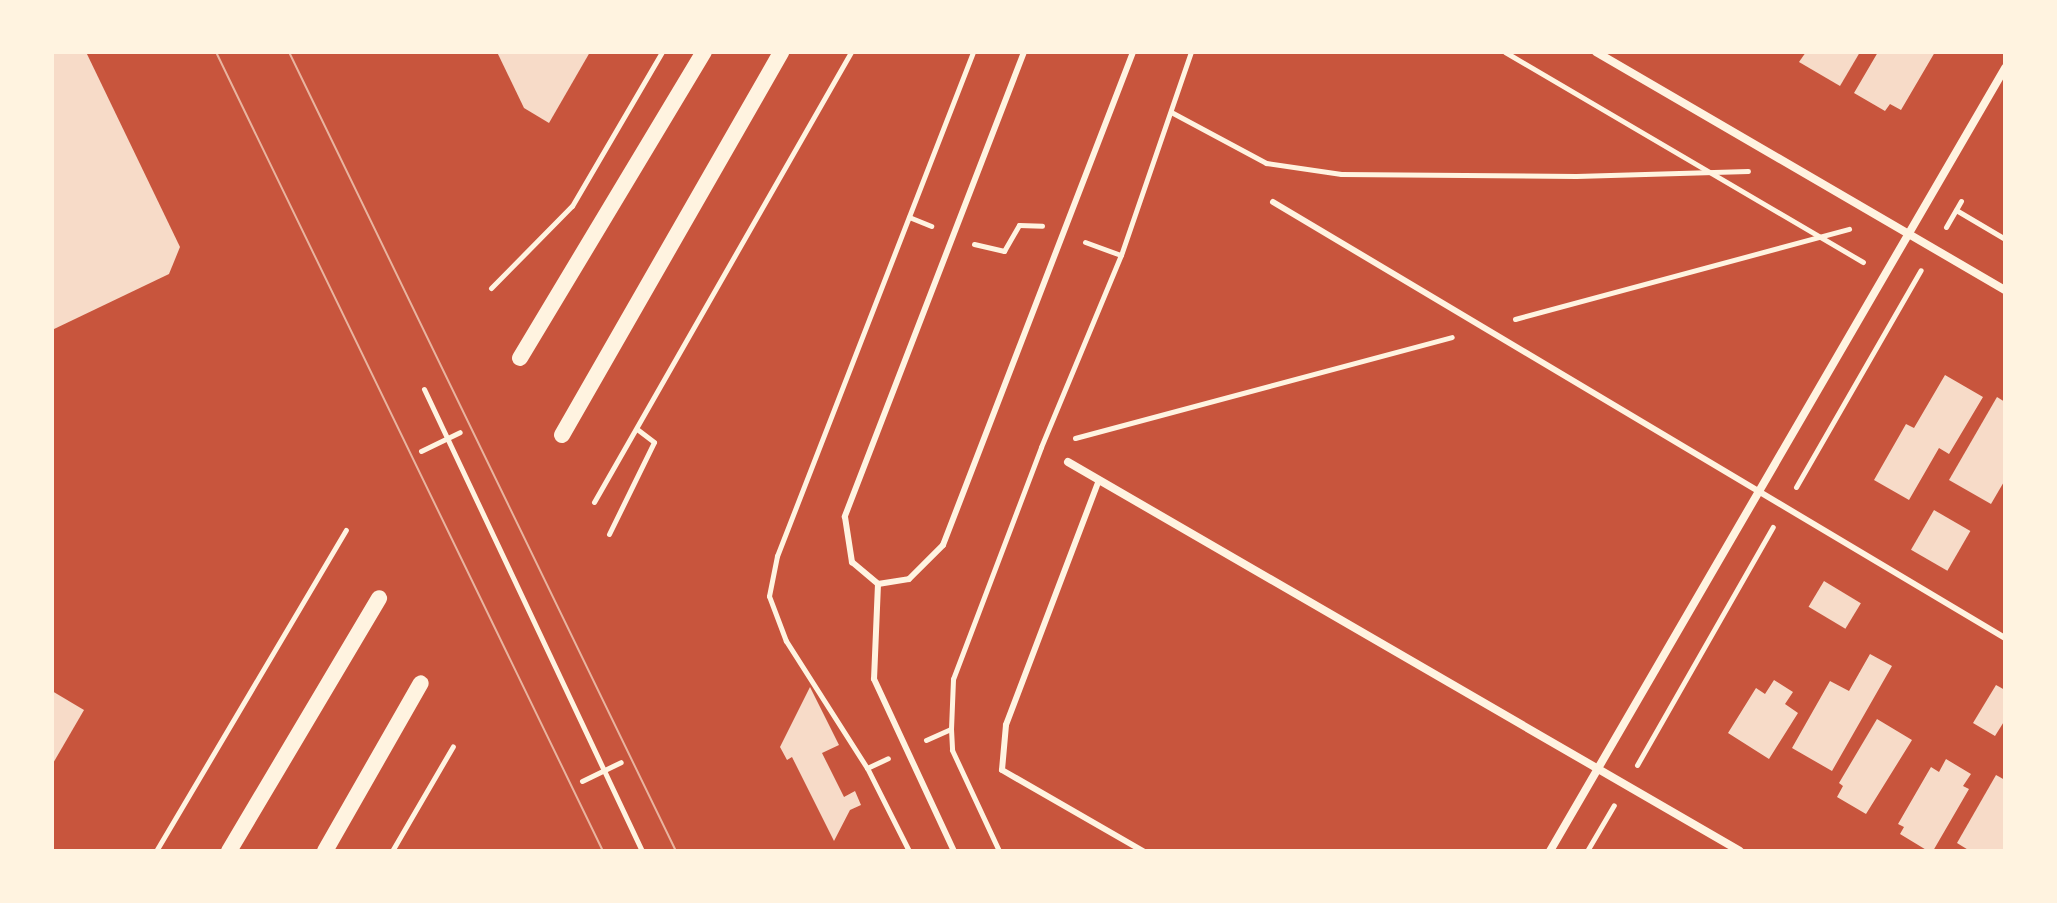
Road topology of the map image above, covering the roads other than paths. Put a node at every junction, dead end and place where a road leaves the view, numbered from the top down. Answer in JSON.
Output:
{"nodes":[{"id":1,"x":704,"y":52,"type":"edge"},
{"id":2,"x":781,"y":52,"type":"edge"},
{"id":3,"x":1024,"y":52,"type":"edge"},
{"id":4,"x":1133,"y":52,"type":"edge"},
{"id":5,"x":1596,"y":52,"type":"edge"},
{"id":6,"x":2005,"y":68,"type":"edge"},
{"id":7,"x":1273,"y":202,"type":"dead end"},
{"id":8,"x":1909,"y":233,"type":"junction"},
{"id":9,"x":2005,"y":290,"type":"edge"},
{"id":10,"x":520,"y":358,"type":"dead end"},
{"id":11,"x":562,"y":435,"type":"dead end"},
{"id":12,"x":1068,"y":462,"type":"dead end"},
{"id":13,"x":1099,"y":480,"type":"junction"},
{"id":14,"x":1758,"y":493,"type":"junction"},
{"id":15,"x":878,"y":584,"type":"junction"},
{"id":16,"x":379,"y":598,"type":"dead end"},
{"id":17,"x":2005,"y":638,"type":"edge"},
{"id":18,"x":421,"y":683,"type":"dead end"},
{"id":19,"x":1598,"y":769,"type":"junction"},
{"id":20,"x":229,"y":851,"type":"edge"},
{"id":21,"x":325,"y":851,"type":"edge"},
{"id":22,"x":954,"y":851,"type":"edge"},
{"id":23,"x":1143,"y":851,"type":"edge"},
{"id":24,"x":1550,"y":851,"type":"edge"},
{"id":25,"x":1740,"y":851,"type":"edge"}],
"edges":[{"from":1,"to":10,"type":"main road"},
{"from":2,"to":11,"type":"main road"},
{"from":3,"to":15,"type":"lane"},
{"from":4,"to":15,"type":"lane"},
{"from":5,"to":8,"type":"street"},
{"from":6,"to":8,"type":"street"},
{"from":7,"to":14,"type":"lane"},
{"from":8,"to":9,"type":"street"},
{"from":8,"to":14,"type":"street"},
{"from":12,"to":13,"type":"street"},
{"from":13,"to":19,"type":"street"},
{"from":13,"to":23,"type":"lane"},
{"from":14,"to":17,"type":"lane"},
{"from":14,"to":19,"type":"street"},
{"from":15,"to":22,"type":"lane"},
{"from":16,"to":20,"type":"main road"},
{"from":18,"to":21,"type":"main road"},
{"from":19,"to":24,"type":"street"},
{"from":19,"to":25,"type":"street"}]}
